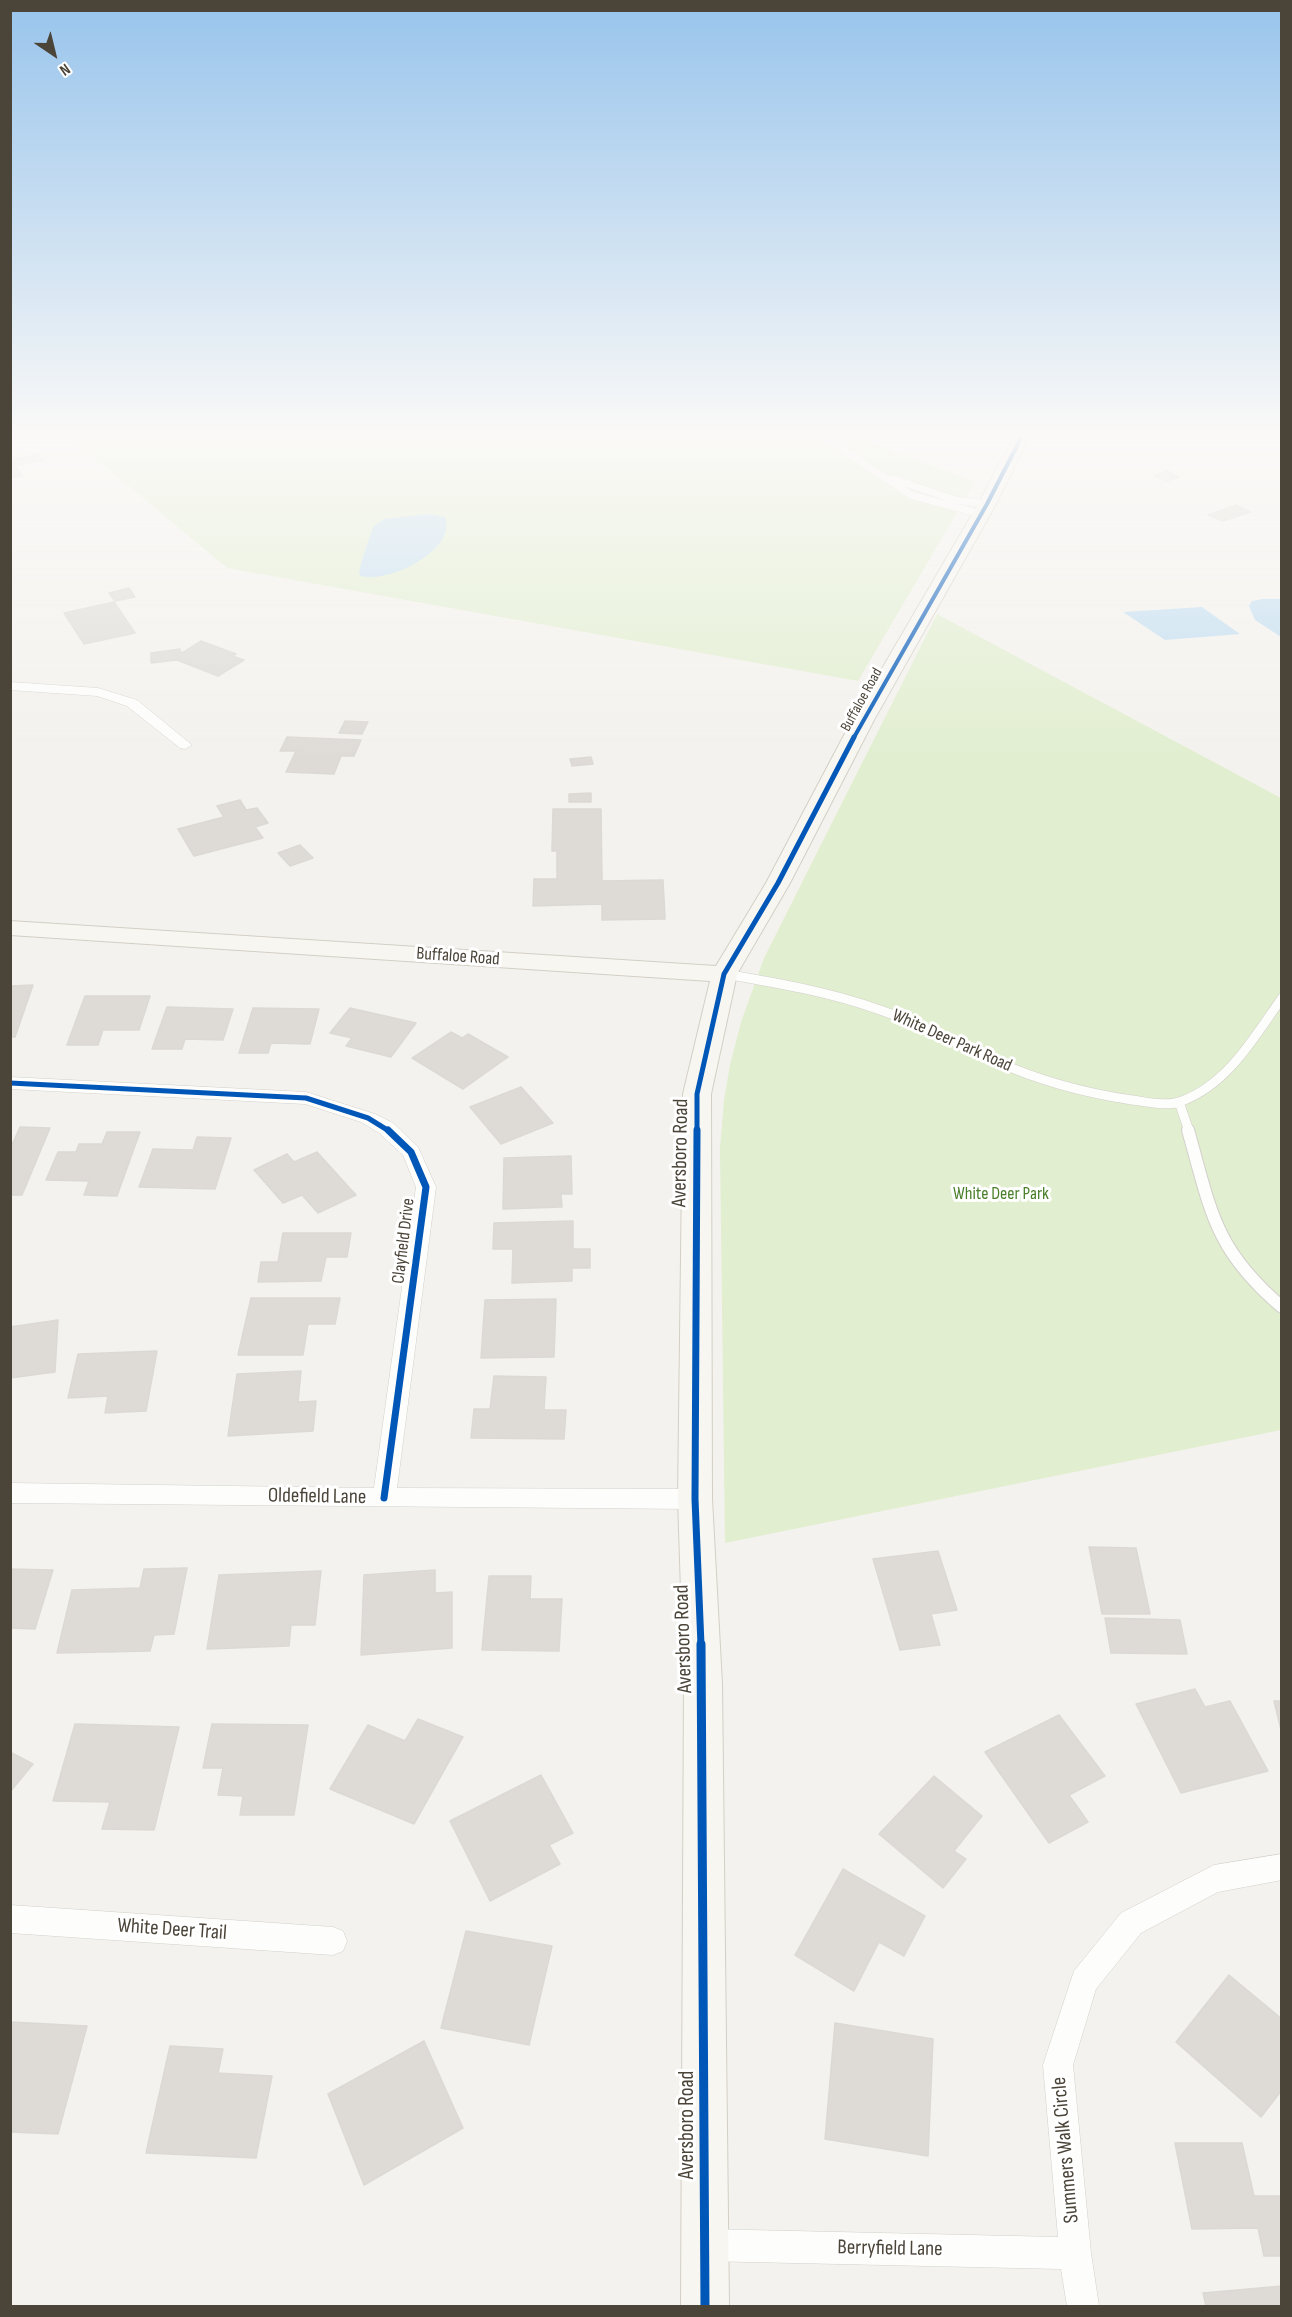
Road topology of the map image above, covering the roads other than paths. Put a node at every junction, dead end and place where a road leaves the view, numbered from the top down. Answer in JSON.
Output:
{"nodes":[{"id":1,"x":963,"y":546,"type":"edge"},
{"id":2,"x":10,"y":686,"type":"edge"},
{"id":3,"x":185,"y":746,"type":"dead end"},
{"id":4,"x":10,"y":928,"type":"edge"},
{"id":5,"x":724,"y":974,"type":"junction"},
{"id":6,"x":1281,"y":998,"type":"edge"},
{"id":7,"x":10,"y":1083,"type":"edge"},
{"id":8,"x":1179,"y":1102,"type":"junction"},
{"id":9,"x":1281,"y":1307,"type":"edge"},
{"id":10,"x":10,"y":1493,"type":"edge"},
{"id":11,"x":384,"y":1498,"type":"junction"},
{"id":12,"x":695,"y":1499,"type":"junction"},
{"id":13,"x":1281,"y":1867,"type":"edge"},
{"id":14,"x":10,"y":1919,"type":"edge"},
{"id":15,"x":333,"y":1941,"type":"dead end"},
{"id":16,"x":705,"y":2245,"type":"junction"},
{"id":17,"x":1076,"y":2253,"type":"junction"},
{"id":18,"x":705,"y":2307,"type":"edge"},
{"id":19,"x":1083,"y":2307,"type":"edge"}],
"edges":[{"from":1,"to":5,"type":"street","name":"Buffaloe Road"},
{"from":2,"to":3,"type":"street"},
{"from":4,"to":5,"type":"street","name":"Buffaloe Road"},
{"from":5,"to":8,"type":"lane","name":"White Deer Park Road"},
{"from":5,"to":12,"type":"street","name":"Aversboro Road"},
{"from":6,"to":8,"type":"lane","name":"White Deer Park Road"},
{"from":7,"to":11,"type":"street","name":"Clayfield Drive"},
{"from":8,"to":9,"type":"lane"},
{"from":10,"to":11,"type":"street","name":"Oldefield Lane"},
{"from":11,"to":12,"type":"street","name":"Oldefield Lane"},
{"from":12,"to":16,"type":"street","name":"Aversboro Road"},
{"from":13,"to":17,"type":"street","name":"Summers Walk Circle"},
{"from":14,"to":15,"type":"street","name":"White Deer Trail"},
{"from":16,"to":17,"type":"street","name":"Berryfield Lane"},
{"from":16,"to":18,"type":"street","name":"Aversboro Road"},
{"from":17,"to":19,"type":"street","name":"Summers Walk Circle"}]}
